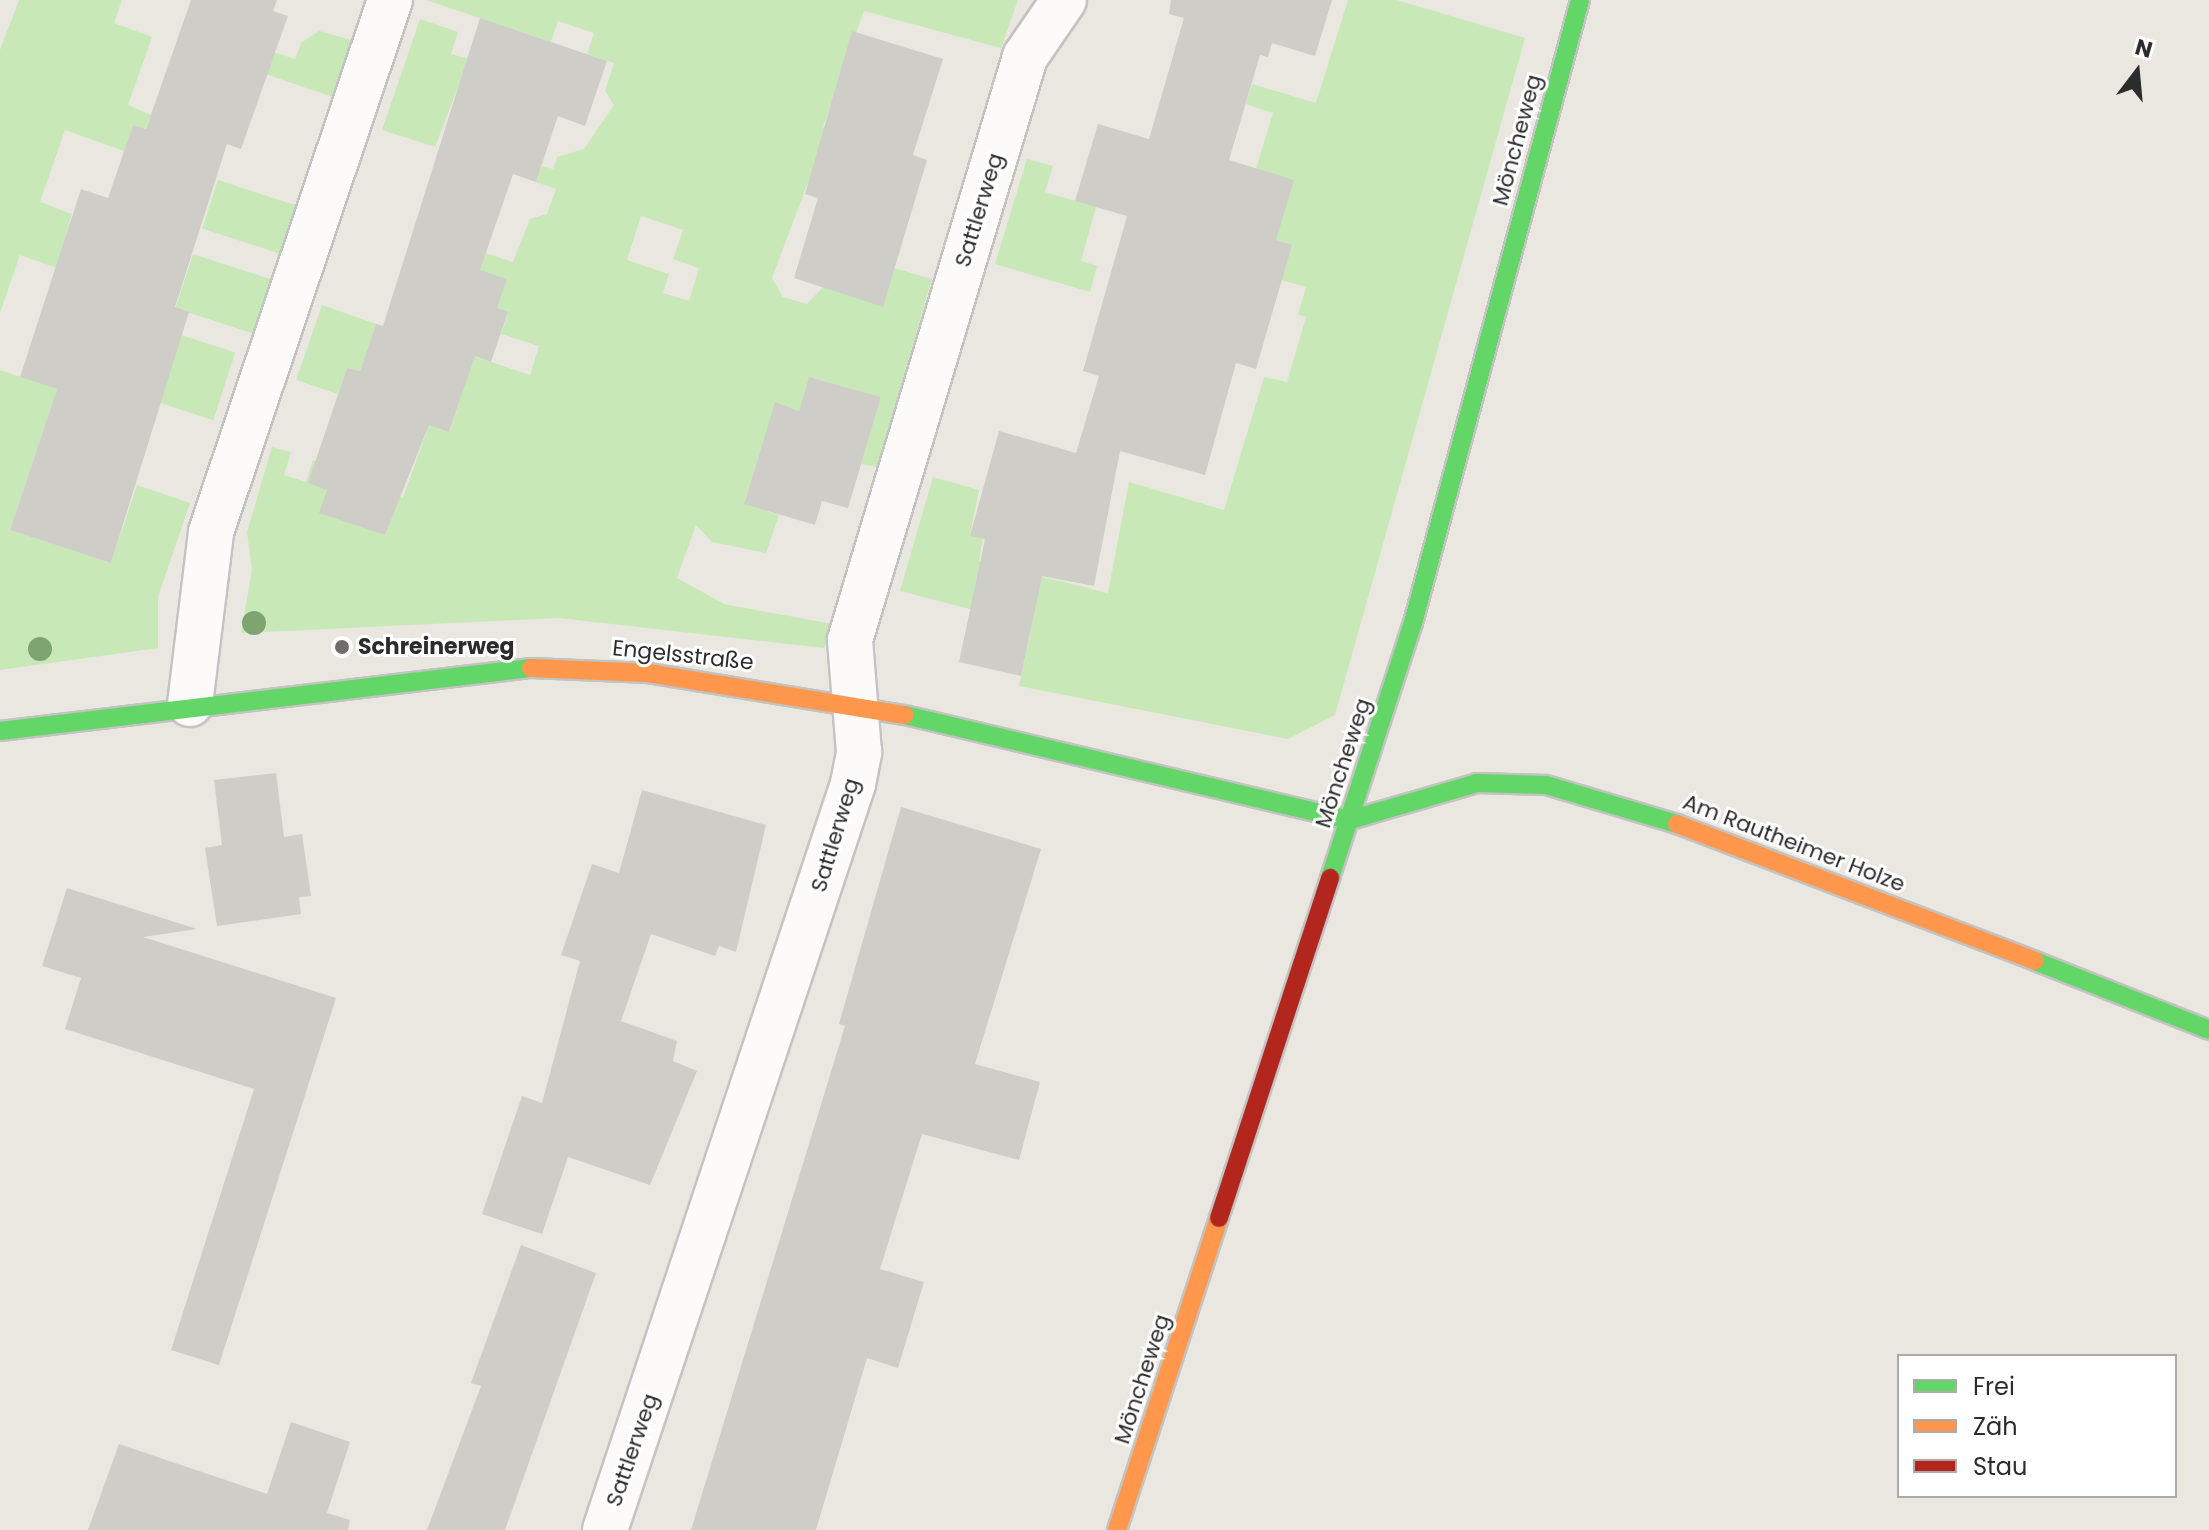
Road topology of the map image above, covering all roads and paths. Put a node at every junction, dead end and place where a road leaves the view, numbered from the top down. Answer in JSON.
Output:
{"nodes":[{"id":1,"x":390,"y":0,"type":"edge"},
{"id":2,"x":1064,"y":0,"type":"edge"},
{"id":3,"x":1580,"y":0,"type":"edge"},
{"id":4,"x":852,"y":703,"type":"junction"},
{"id":5,"x":190,"y":704,"type":"junction"},
{"id":6,"x":0,"y":731,"type":"edge"},
{"id":7,"x":1350,"y":820,"type":"junction"},
{"id":8,"x":2209,"y":1030,"type":"edge"},
{"id":9,"x":605,"y":1530,"type":"edge"},
{"id":10,"x":1117,"y":1530,"type":"edge"}],
"edges":[{"from":1,"to":5,"type":"street"},
{"from":2,"to":4,"type":"street","name":"Sattlerweg"},
{"from":3,"to":7,"type":"street","name":"Möncheweg"},
{"from":4,"to":5,"type":"street","name":"Engelsstraße"},
{"from":4,"to":7,"type":"street","name":"Engelsstraße"},
{"from":4,"to":9,"type":"street","name":"Sattlerweg"},
{"from":5,"to":6,"type":"street","name":"Engelsstraße"},
{"from":7,"to":8,"type":"street","name":"Am Rautheimer Holze"},
{"from":7,"to":10,"type":"street","name":"Möncheweg"}]}
